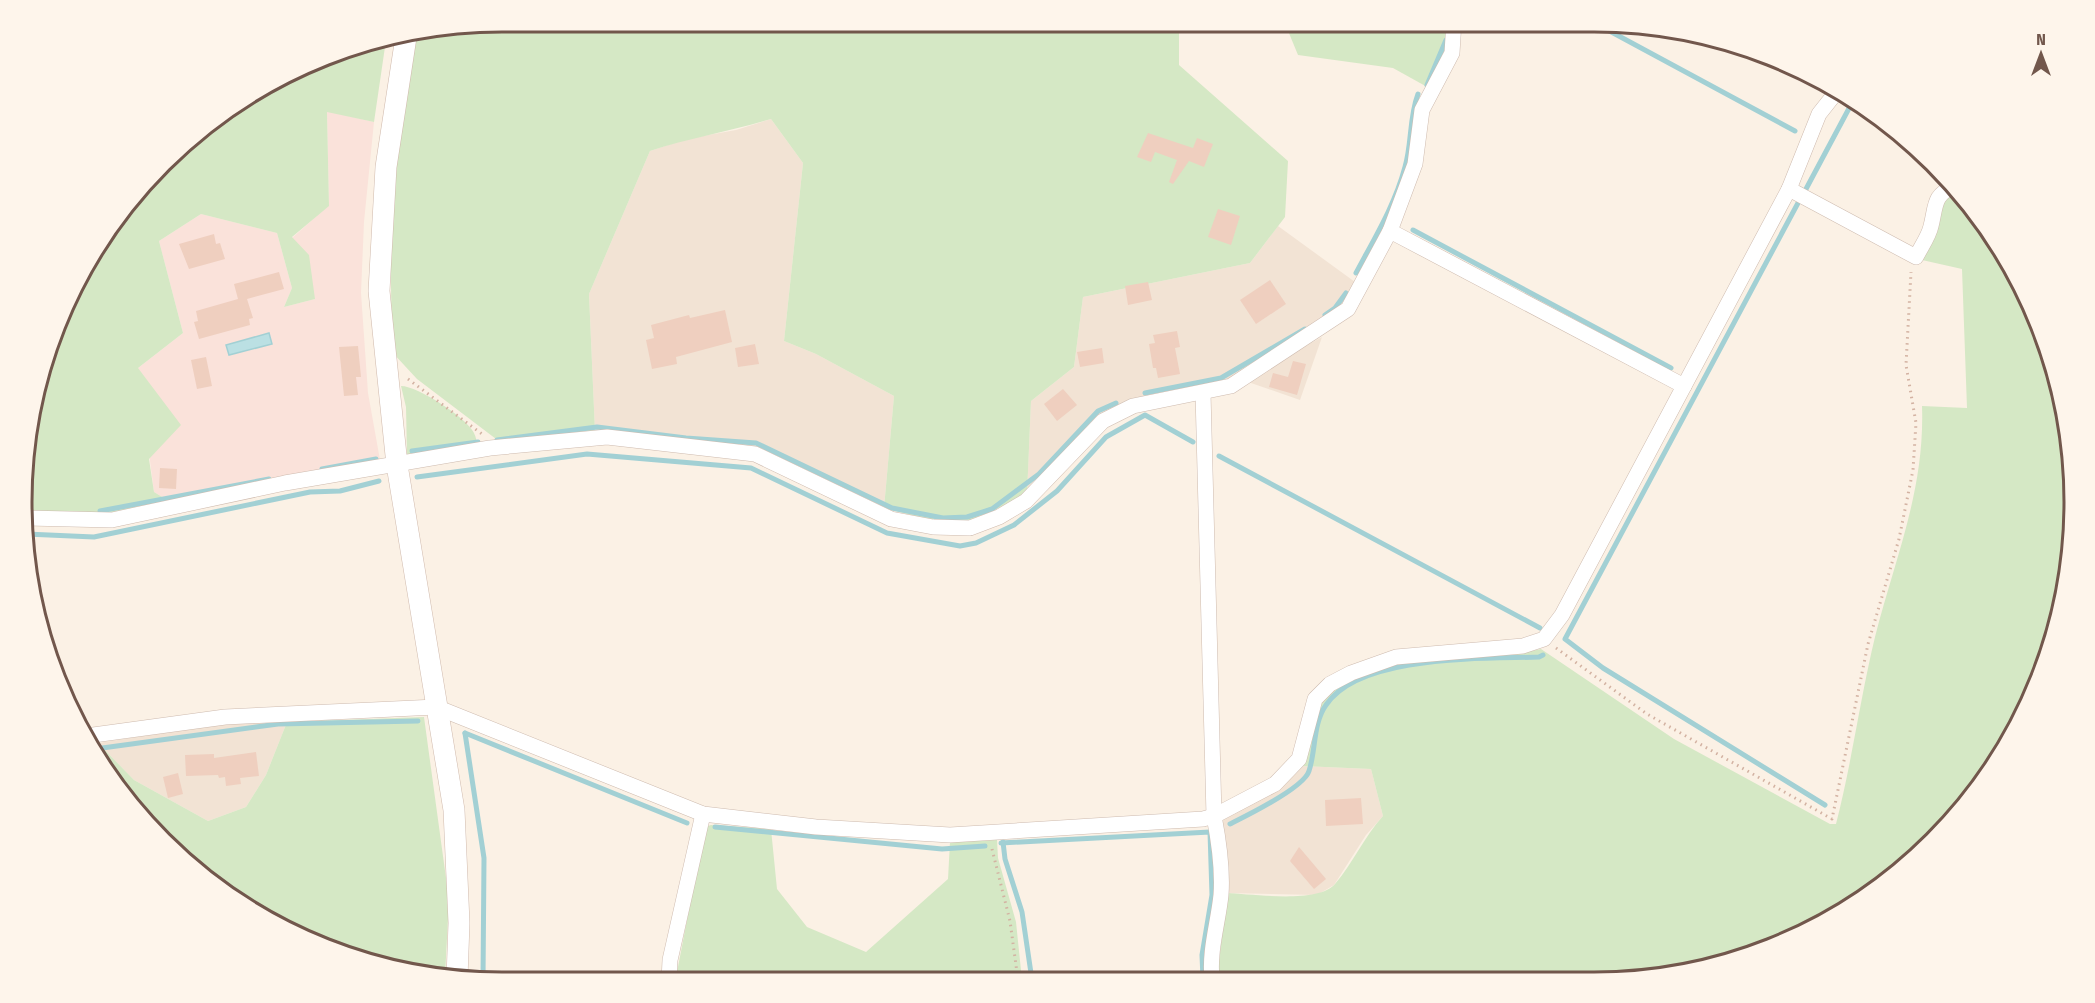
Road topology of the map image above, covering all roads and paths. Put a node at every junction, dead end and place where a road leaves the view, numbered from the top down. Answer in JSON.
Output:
{"nodes":[{"id":1,"x":1453,"y":32,"type":"edge"},
{"id":2,"x":405,"y":42,"type":"edge"},
{"id":3,"x":1833,"y":97,"type":"edge"},
{"id":4,"x":1789,"y":189,"type":"junction"},
{"id":5,"x":1945,"y":190,"type":"edge"},
{"id":6,"x":1390,"y":231,"type":"junction"},
{"id":7,"x":1917,"y":257,"type":"junction"},
{"id":8,"x":384,"y":362,"type":"junction"},
{"id":9,"x":1684,"y":386,"type":"junction"},
{"id":10,"x":1203,"y":393,"type":"junction"},
{"id":11,"x":490,"y":448,"type":"junction"},
{"id":12,"x":398,"y":465,"type":"junction"},
{"id":13,"x":33,"y":518,"type":"edge"},
{"id":14,"x":1544,"y":639,"type":"junction"},
{"id":15,"x":436,"y":707,"type":"junction"},
{"id":16,"x":93,"y":735,"type":"edge"},
{"id":17,"x":703,"y":814,"type":"junction"},
{"id":18,"x":1214,"y":816,"type":"junction"},
{"id":19,"x":992,"y":832,"type":"junction"},
{"id":20,"x":457,"y":969,"type":"edge"},
{"id":21,"x":669,"y":972,"type":"edge"},
{"id":22,"x":1017,"y":972,"type":"edge"},
{"id":23,"x":1212,"y":972,"type":"edge"}],
"edges":[{"from":1,"to":6,"type":"street"},
{"from":2,"to":8,"type":"street"},
{"from":3,"to":4,"type":"street"},
{"from":4,"to":7,"type":"street"},
{"from":4,"to":9,"type":"street"},
{"from":5,"to":7,"type":"street"},
{"from":6,"to":9,"type":"street"},
{"from":6,"to":10,"type":"street"},
{"from":7,"to":14,"type":"path"},
{"from":8,"to":11,"type":"path"},
{"from":8,"to":12,"type":"street"},
{"from":9,"to":14,"type":"street"},
{"from":10,"to":11,"type":"street"},
{"from":10,"to":18,"type":"street"},
{"from":11,"to":12,"type":"street"},
{"from":12,"to":13,"type":"street"},
{"from":12,"to":15,"type":"street"},
{"from":14,"to":18,"type":"street"},
{"from":15,"to":16,"type":"street"},
{"from":15,"to":17,"type":"street"},
{"from":15,"to":20,"type":"street"},
{"from":17,"to":19,"type":"street"},
{"from":17,"to":21,"type":"street"},
{"from":18,"to":19,"type":"street"},
{"from":18,"to":23,"type":"street"},
{"from":19,"to":22,"type":"path"}]}
